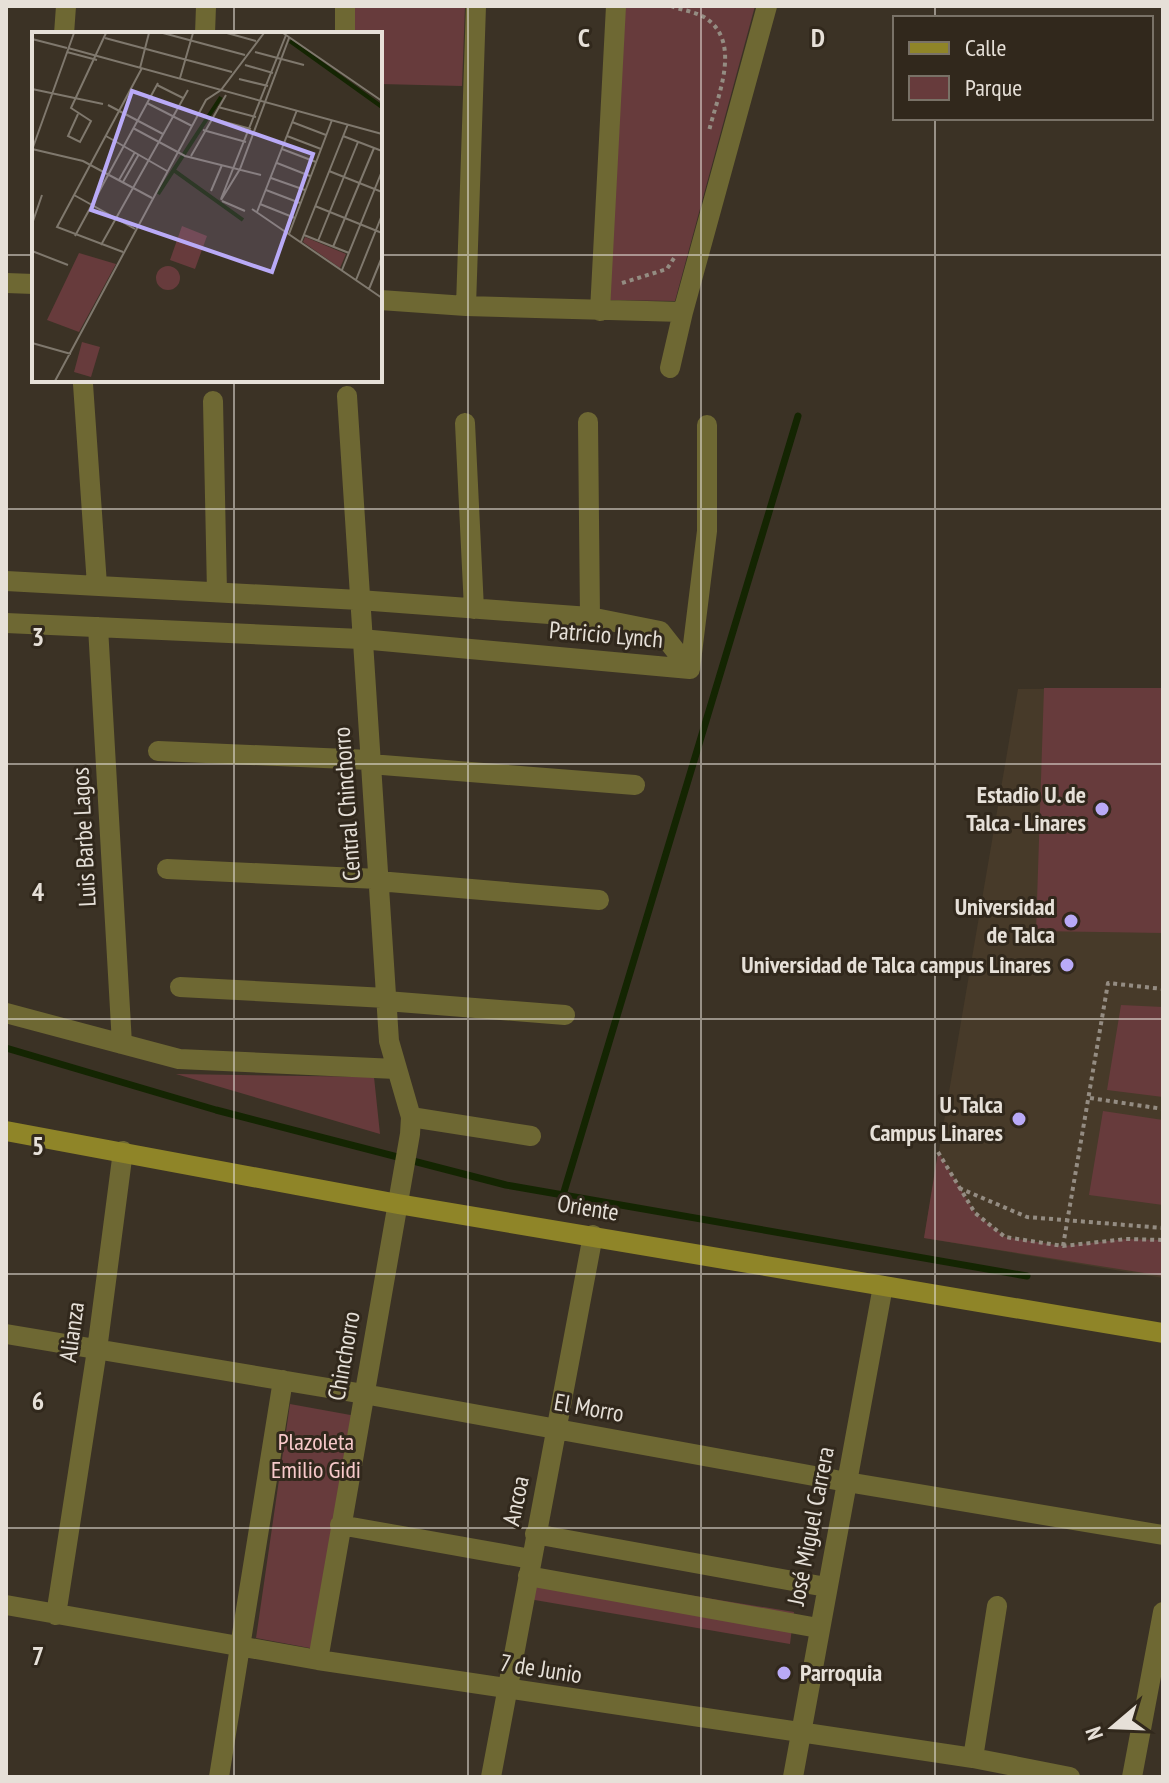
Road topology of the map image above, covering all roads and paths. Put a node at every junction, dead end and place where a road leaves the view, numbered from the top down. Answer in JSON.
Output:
{"nodes":[{"id":1,"x":66,"y":6,"type":"edge"},
{"id":2,"x":206,"y":6,"type":"edge"},
{"id":3,"x":345,"y":6,"type":"edge"},
{"id":4,"x":476,"y":6,"type":"edge"},
{"id":5,"x":616,"y":6,"type":"edge"},
{"id":6,"x":671,"y":6,"type":"edge"},
{"id":7,"x":767,"y":6,"type":"edge"},
{"id":8,"x":64,"y":32,"type":"edge"},
{"id":9,"x":205,"y":32,"type":"edge"},
{"id":10,"x":345,"y":32,"type":"edge"},
{"id":11,"x":708,"y":136,"type":"dead end"},
{"id":12,"x":679,"y":251,"type":"dead end"},
{"id":13,"x":6,"y":283,"type":"edge"},
{"id":14,"x":32,"y":284,"type":"edge"},
{"id":15,"x":382,"y":300,"type":"edge"},
{"id":16,"x":600,"y":300,"type":"junction"},
{"id":17,"x":466,"y":306,"type":"junction"},
{"id":18,"x":683,"y":312,"type":"junction"},
{"id":19,"x":670,"y":368,"type":"dead end"},
{"id":20,"x":83,"y":384,"type":"dead end"},
{"id":21,"x":347,"y":396,"type":"dead end"},
{"id":22,"x":213,"y":401,"type":"dead end"},
{"id":23,"x":588,"y":422,"type":"dead end"},
{"id":24,"x":465,"y":423,"type":"dead end"},
{"id":25,"x":707,"y":425,"type":"dead end"},
{"id":26,"x":6,"y":581,"type":"edge"},
{"id":27,"x":97,"y":585,"type":"junction"},
{"id":28,"x":217,"y":592,"type":"junction"},
{"id":29,"x":359,"y":600,"type":"junction"},
{"id":30,"x":474,"y":609,"type":"junction"},
{"id":31,"x":590,"y":617,"type":"junction"},
{"id":32,"x":6,"y":623,"type":"edge"},
{"id":33,"x":98,"y":627,"type":"junction"},
{"id":34,"x":361,"y":639,"type":"junction"},
{"id":35,"x":690,"y":669,"type":"junction"},
{"id":36,"x":158,"y":751,"type":"dead end"},
{"id":37,"x":370,"y":762,"type":"junction"},
{"id":38,"x":635,"y":785,"type":"dead end"},
{"id":39,"x":167,"y":869,"type":"dead end"},
{"id":40,"x":378,"y":880,"type":"junction"},
{"id":41,"x":599,"y":900,"type":"dead end"},
{"id":42,"x":180,"y":987,"type":"dead end"},
{"id":43,"x":1163,"y":989,"type":"edge"},
{"id":44,"x":386,"y":999,"type":"junction"},
{"id":45,"x":6,"y":1013,"type":"edge"},
{"id":46,"x":565,"y":1015,"type":"dead end"},
{"id":47,"x":122,"y":1044,"type":"junction"},
{"id":48,"x":396,"y":1069,"type":"junction"},
{"id":49,"x":1090,"y":1098,"type":"junction"},
{"id":50,"x":1163,"y":1109,"type":"edge"},
{"id":51,"x":411,"y":1125,"type":"junction"},
{"id":52,"x":6,"y":1131,"type":"edge"},
{"id":53,"x":531,"y":1136,"type":"dead end"},
{"id":54,"x":123,"y":1151,"type":"junction"},
{"id":55,"x":938,"y":1152,"type":"dead end"},
{"id":56,"x":957,"y":1187,"type":"junction"},
{"id":57,"x":398,"y":1204,"type":"junction"},
{"id":58,"x":1068,"y":1221,"type":"junction"},
{"id":59,"x":1163,"y":1228,"type":"edge"},
{"id":60,"x":593,"y":1235,"type":"junction"},
{"id":61,"x":1163,"y":1240,"type":"edge"},
{"id":62,"x":1063,"y":1246,"type":"junction"},
{"id":63,"x":883,"y":1286,"type":"junction"},
{"id":64,"x":1163,"y":1333,"type":"edge"},
{"id":65,"x":6,"y":1334,"type":"edge"},
{"id":66,"x":97,"y":1350,"type":"junction"},
{"id":67,"x":283,"y":1380,"type":"junction"},
{"id":68,"x":364,"y":1394,"type":"junction"},
{"id":69,"x":558,"y":1428,"type":"junction"},
{"id":70,"x":847,"y":1482,"type":"junction"},
{"id":71,"x":340,"y":1525,"type":"junction"},
{"id":72,"x":535,"y":1534,"type":"junction"},
{"id":73,"x":1163,"y":1535,"type":"edge"},
{"id":74,"x":530,"y":1568,"type":"junction"},
{"id":75,"x":826,"y":1587,"type":"junction"},
{"id":76,"x":6,"y":1605,"type":"edge"},
{"id":77,"x":997,"y":1606,"type":"dead end"},
{"id":78,"x":1163,"y":1612,"type":"edge"},
{"id":79,"x":56,"y":1615,"type":"junction"},
{"id":80,"x":818,"y":1628,"type":"junction"},
{"id":81,"x":240,"y":1646,"type":"junction"},
{"id":82,"x":318,"y":1660,"type":"junction"},
{"id":83,"x":507,"y":1690,"type":"junction"},
{"id":84,"x":800,"y":1734,"type":"junction"},
{"id":85,"x":973,"y":1758,"type":"junction"},
{"id":86,"x":219,"y":1777,"type":"edge"},
{"id":87,"x":491,"y":1777,"type":"edge"},
{"id":88,"x":793,"y":1777,"type":"edge"},
{"id":89,"x":1070,"y":1777,"type":"edge"},
{"id":90,"x":1132,"y":1777,"type":"edge"}],
"edges":[{"from":1,"to":8,"type":"street"},
{"from":2,"to":9,"type":"street"},
{"from":3,"to":10,"type":"street"},
{"from":4,"to":17,"type":"street"},
{"from":5,"to":16,"type":"street"},
{"from":6,"to":11,"type":"path"},
{"from":7,"to":18,"type":"street"},
{"from":12,"to":16,"type":"path"},
{"from":13,"to":14,"type":"street"},
{"from":15,"to":17,"type":"street"},
{"from":16,"to":17,"type":"street"},
{"from":16,"to":18,"type":"street"},
{"from":18,"to":19,"type":"street"},
{"from":20,"to":27,"type":"street"},
{"from":21,"to":29,"type":"street","name":"Central Chinchorro"},
{"from":22,"to":28,"type":"street"},
{"from":23,"to":31,"type":"street"},
{"from":24,"to":30,"type":"street"},
{"from":25,"to":35,"type":"street"},
{"from":26,"to":27,"type":"street","name":"Patricio Lynch"},
{"from":27,"to":28,"type":"street","name":"Patricio Lynch"},
{"from":28,"to":29,"type":"street","name":"Patricio Lynch"},
{"from":29,"to":30,"type":"street","name":"Patricio Lynch"},
{"from":29,"to":34,"type":"street","name":"Central Chinchorro"},
{"from":30,"to":31,"type":"street","name":"Patricio Lynch"},
{"from":31,"to":35,"type":"street","name":"Patricio Lynch"},
{"from":32,"to":33,"type":"street","name":"Patricio Lynch"},
{"from":33,"to":34,"type":"street","name":"Patricio Lynch"},
{"from":33,"to":47,"type":"street","name":"Luis Barbe Lagos"},
{"from":34,"to":35,"type":"street","name":"Patricio Lynch"},
{"from":34,"to":37,"type":"street","name":"Central Chinchorro"},
{"from":36,"to":37,"type":"street"},
{"from":37,"to":38,"type":"street"},
{"from":37,"to":40,"type":"street","name":"Central Chinchorro"},
{"from":39,"to":40,"type":"street"},
{"from":40,"to":41,"type":"street"},
{"from":40,"to":44,"type":"street","name":"Central Chinchorro"},
{"from":42,"to":44,"type":"street"},
{"from":43,"to":49,"type":"path"},
{"from":44,"to":46,"type":"street"},
{"from":44,"to":48,"type":"street","name":"Central Chinchorro"},
{"from":45,"to":47,"type":"street"},
{"from":47,"to":48,"type":"street"},
{"from":48,"to":51,"type":"street","name":"Central Chinchorro"},
{"from":49,"to":50,"type":"path"},
{"from":49,"to":58,"type":"path"},
{"from":51,"to":53,"type":"street"},
{"from":51,"to":57,"type":"street","name":"Central Chinchorro"},
{"from":52,"to":54,"type":"street","name":"Oriente"},
{"from":54,"to":57,"type":"street","name":"Oriente"},
{"from":54,"to":66,"type":"street","name":"Alianza"},
{"from":55,"to":56,"type":"path"},
{"from":56,"to":58,"type":"path"},
{"from":56,"to":62,"type":"path"},
{"from":57,"to":60,"type":"street","name":"Oriente"},
{"from":57,"to":68,"type":"street","name":"Chinchorro"},
{"from":58,"to":59,"type":"path"},
{"from":58,"to":62,"type":"path"},
{"from":60,"to":63,"type":"street","name":"Oriente"},
{"from":60,"to":69,"type":"street","name":"Ancoa"},
{"from":61,"to":62,"type":"path"},
{"from":63,"to":64,"type":"street","name":"Oriente"},
{"from":63,"to":70,"type":"street","name":"José Miguel Carrera"},
{"from":65,"to":66,"type":"street","name":"El Morro"},
{"from":66,"to":67,"type":"street","name":"El Morro"},
{"from":66,"to":79,"type":"street","name":"Alianza"},
{"from":67,"to":68,"type":"street","name":"El Morro"},
{"from":67,"to":81,"type":"street"},
{"from":68,"to":69,"type":"street","name":"El Morro"},
{"from":68,"to":71,"type":"street","name":"Chinchorro"},
{"from":69,"to":70,"type":"street","name":"El Morro"},
{"from":69,"to":72,"type":"street","name":"Ancoa"},
{"from":70,"to":73,"type":"street","name":"El Morro"},
{"from":70,"to":75,"type":"street","name":"José Miguel Carrera"},
{"from":71,"to":74,"type":"street"},
{"from":71,"to":82,"type":"street","name":"Chinchorro"},
{"from":72,"to":74,"type":"street","name":"Ancoa"},
{"from":72,"to":75,"type":"street"},
{"from":74,"to":80,"type":"street"},
{"from":74,"to":83,"type":"street","name":"Ancoa"},
{"from":75,"to":80,"type":"street","name":"José Miguel Carrera"},
{"from":76,"to":79,"type":"street","name":"7 de Junio"},
{"from":77,"to":85,"type":"street"},
{"from":78,"to":90,"type":"street"},
{"from":79,"to":81,"type":"street","name":"7 de Junio"},
{"from":80,"to":84,"type":"street","name":"José Miguel Carrera"},
{"from":81,"to":82,"type":"street","name":"7 de Junio"},
{"from":81,"to":86,"type":"street"},
{"from":82,"to":83,"type":"street","name":"7 de Junio"},
{"from":83,"to":84,"type":"street","name":"7 de Junio"},
{"from":83,"to":87,"type":"street","name":"Ancoa"},
{"from":84,"to":85,"type":"street","name":"7 de Junio"},
{"from":84,"to":88,"type":"street","name":"José Miguel Carrera"},
{"from":85,"to":89,"type":"street","name":"7 de Junio"}]}
